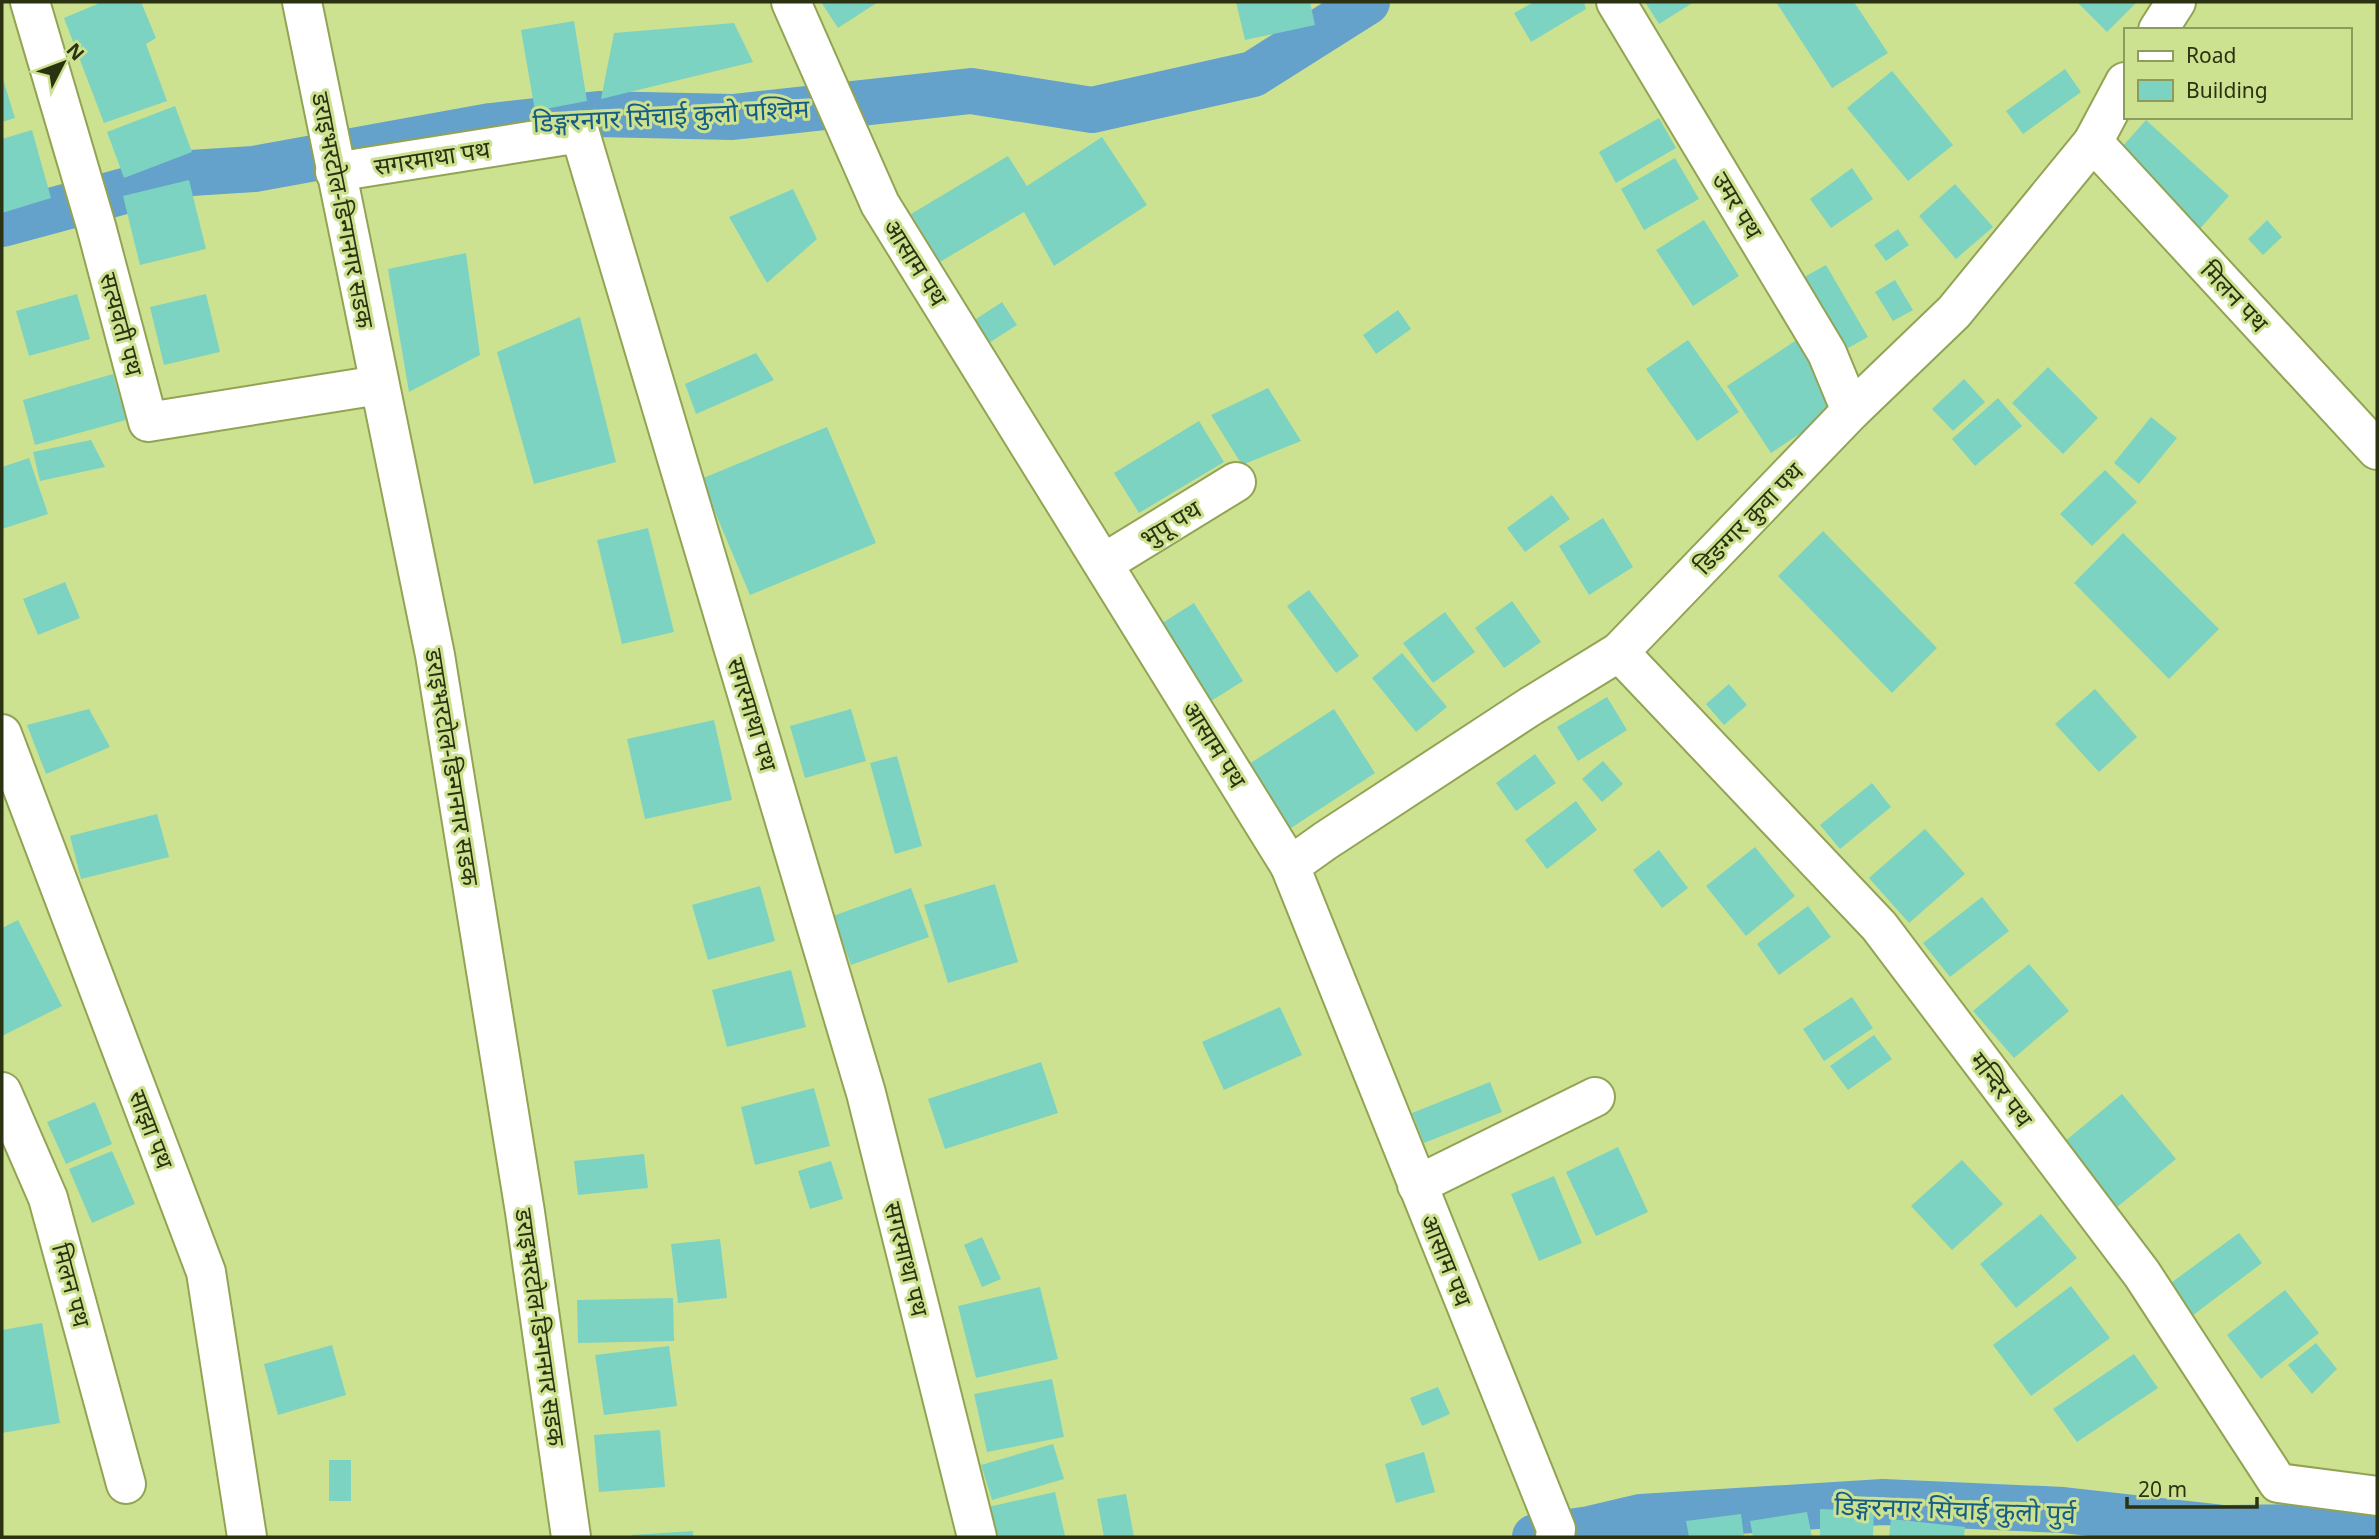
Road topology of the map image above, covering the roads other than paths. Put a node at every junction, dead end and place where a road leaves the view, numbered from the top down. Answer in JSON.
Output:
{"nodes":[{"id":1,"x":30,"y":2,"type":"edge"},
{"id":2,"x":302,"y":2,"type":"edge"},
{"id":3,"x":791,"y":2,"type":"edge"},
{"id":4,"x":1616,"y":2,"type":"edge"},
{"id":5,"x":2176,"y":2,"type":"edge"},
{"id":6,"x":2159,"y":28,"type":"edge"},
{"id":7,"x":2124,"y":84,"type":"edge"},
{"id":8,"x":2093,"y":142,"type":"junction"},
{"id":9,"x":333,"y":155,"type":"junction"},
{"id":10,"x":379,"y":385,"type":"junction"},
{"id":11,"x":1851,"y":411,"type":"junction"},
{"id":12,"x":2377,"y":450,"type":"edge"},
{"id":13,"x":1236,"y":482,"type":"dead end"},
{"id":14,"x":1104,"y":563,"type":"junction"},
{"id":15,"x":1619,"y":652,"type":"junction"},
{"id":16,"x":2,"y":734,"type":"edge"},
{"id":17,"x":1290,"y":866,"type":"junction"},
{"id":18,"x":2,"y":1091,"type":"edge"},
{"id":19,"x":1595,"y":1097,"type":"dead end"},
{"id":20,"x":1417,"y":1185,"type":"junction"},
{"id":21,"x":126,"y":1484,"type":"dead end"},
{"id":22,"x":2377,"y":1496,"type":"edge"},
{"id":23,"x":1555,"y":1533,"type":"edge"},
{"id":24,"x":247,"y":1537,"type":"edge"},
{"id":25,"x":571,"y":1537,"type":"edge"},
{"id":26,"x":977,"y":1537,"type":"edge"}],
"edges":[{"from":1,"to":10,"type":"street","name":"सत्यवती पथ"},
{"from":2,"to":9,"type":"street","name":"डराइभरटोल-डिन्गनगर सडक"},
{"from":3,"to":14,"type":"street","name":"आसाम पथ"},
{"from":4,"to":11,"type":"street","name":"उमर पथ"},
{"from":5,"to":6,"type":"street"},
{"from":7,"to":8,"type":"street","name":"डिङग्गर कुवा पथ"},
{"from":8,"to":11,"type":"street","name":"डिङग्गर कुवा पथ"},
{"from":8,"to":12,"type":"street","name":"मिलन पथ"},
{"from":9,"to":10,"type":"street","name":"डराइभरटोल-डिन्गनगर सडक"},
{"from":9,"to":26,"type":"street","name":"सगरमाथा पथ"},
{"from":10,"to":25,"type":"street","name":"डराइभरटोल-डिन्गनगर सडक"},
{"from":11,"to":15,"type":"street","name":"डिङग्गर कुवा पथ"},
{"from":13,"to":14,"type":"street","name":"भुपू पथ"},
{"from":14,"to":17,"type":"street","name":"आसाम पथ"},
{"from":15,"to":17,"type":"street","name":"डिङग्गर कुवा पथ"},
{"from":15,"to":22,"type":"street","name":"मन्दिर पथ"},
{"from":16,"to":24,"type":"street","name":"साझा पथ"},
{"from":17,"to":20,"type":"street","name":"आसाम पथ"},
{"from":18,"to":21,"type":"street","name":"मिलन पथ"},
{"from":19,"to":20,"type":"street"},
{"from":20,"to":23,"type":"street","name":"आसाम पथ"}]}
